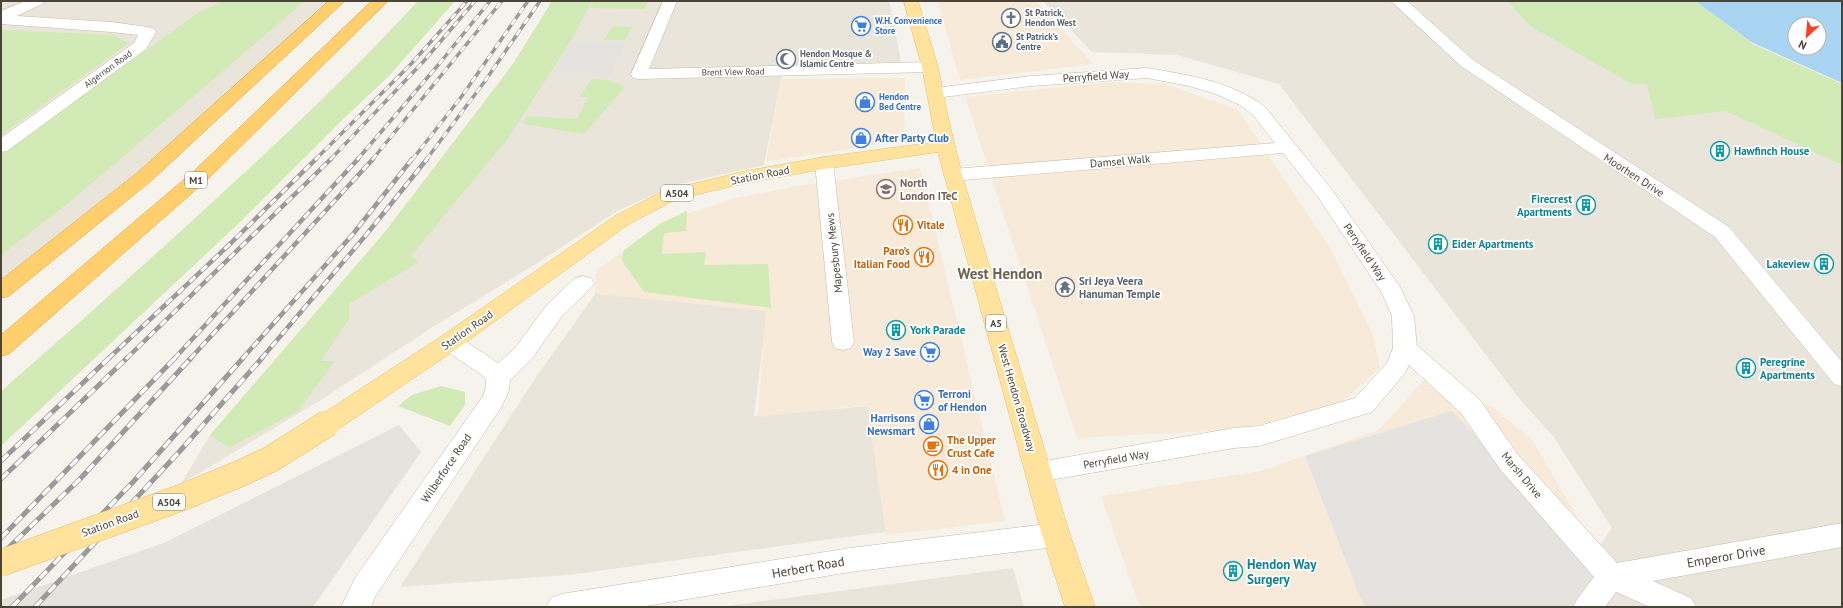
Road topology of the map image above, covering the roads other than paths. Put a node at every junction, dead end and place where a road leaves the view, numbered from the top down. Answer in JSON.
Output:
{"nodes":[{"id":1,"x":38,"y":1,"type":"edge"},
{"id":2,"x":338,"y":1,"type":"edge"},
{"id":3,"x":381,"y":1,"type":"edge"},
{"id":4,"x":670,"y":1,"type":"edge"},
{"id":5,"x":911,"y":1,"type":"edge"},
{"id":6,"x":1398,"y":1,"type":"edge"},
{"id":7,"x":1,"y":18,"type":"edge"},
{"id":8,"x":930,"y":67,"type":"junction"},
{"id":9,"x":935,"y":92,"type":"junction"},
{"id":10,"x":1,"y":146,"type":"edge"},
{"id":11,"x":946,"y":146,"type":"junction"},
{"id":12,"x":1287,"y":147,"type":"junction"},
{"id":13,"x":824,"y":163,"type":"junction"},
{"id":14,"x":953,"y":175,"type":"junction"},
{"id":15,"x":583,"y":283,"type":"dead end"},
{"id":16,"x":1,"y":291,"type":"edge"},
{"id":17,"x":450,"y":342,"type":"junction"},
{"id":18,"x":843,"y":342,"type":"dead end"},
{"id":19,"x":1,"y":348,"type":"edge"},
{"id":20,"x":1405,"y":348,"type":"junction"},
{"id":21,"x":497,"y":378,"type":"junction"},
{"id":22,"x":1842,"y":378,"type":"edge"},
{"id":23,"x":1039,"y":472,"type":"junction"},
{"id":24,"x":1056,"y":535,"type":"junction"},
{"id":25,"x":1842,"y":535,"type":"edge"},
{"id":26,"x":1,"y":563,"type":"edge"},
{"id":27,"x":1611,"y":576,"type":"junction"},
{"id":28,"x":600,"y":604,"type":"edge"},
{"id":29,"x":356,"y":607,"type":"edge"},
{"id":30,"x":561,"y":607,"type":"edge"},
{"id":31,"x":1080,"y":607,"type":"edge"},
{"id":32,"x":1588,"y":607,"type":"edge"},
{"id":33,"x":1681,"y":607,"type":"edge"}],
"edges":[{"from":1,"to":7,"type":"street"},
{"from":2,"to":16,"type":"highway"},
{"from":3,"to":19,"type":"highway","number":"M1"},
{"from":4,"to":8,"type":"street","name":"Brent View Road"},
{"from":5,"to":8,"type":"main road","name":"West Hendon Broadway","number":"A5"},
{"from":6,"to":22,"type":"street","name":"Moorhen Drive"},
{"from":7,"to":10,"type":"street","name":"Algernon Road"},
{"from":8,"to":9,"type":"main road","name":"West Hendon Broadway","number":"A5"},
{"from":9,"to":11,"type":"main road","name":"West Hendon Broadway","number":"A5"},
{"from":9,"to":12,"type":"street","name":"Perryfield Way"},
{"from":11,"to":13,"type":"main road","name":"Station Road","number":"A504"},
{"from":11,"to":14,"type":"main road","name":"West Hendon Broadway","number":"A5"},
{"from":12,"to":14,"type":"street","name":"Damsel Walk"},
{"from":12,"to":20,"type":"street","name":"Perryfield Way"},
{"from":13,"to":17,"type":"main road","name":"Station Road","number":"A504"},
{"from":13,"to":18,"type":"street","name":"Mapesbury Mews"},
{"from":14,"to":23,"type":"main road","name":"West Hendon Broadway","number":"A5"},
{"from":15,"to":21,"type":"street"},
{"from":17,"to":21,"type":"street"},
{"from":17,"to":26,"type":"main road","name":"Station Road","number":"A504","bridge":true},
{"from":20,"to":23,"type":"street","name":"Perryfield Way"},
{"from":20,"to":27,"type":"street","name":"Marsh Drive"},
{"from":21,"to":29,"type":"street","name":"Wilberforce Road"},
{"from":23,"to":24,"type":"main road","name":"West Hendon Broadway","number":"A5"},
{"from":24,"to":28,"type":"street","name":"Herbert Road"},
{"from":24,"to":31,"type":"main road","name":"West Hendon Broadway","number":"A5"},
{"from":25,"to":27,"type":"street","name":"Emperor Drive"},
{"from":27,"to":32,"type":"street"},
{"from":27,"to":33,"type":"street"},
{"from":28,"to":30,"type":"street","name":"Herbert Road"}]}
